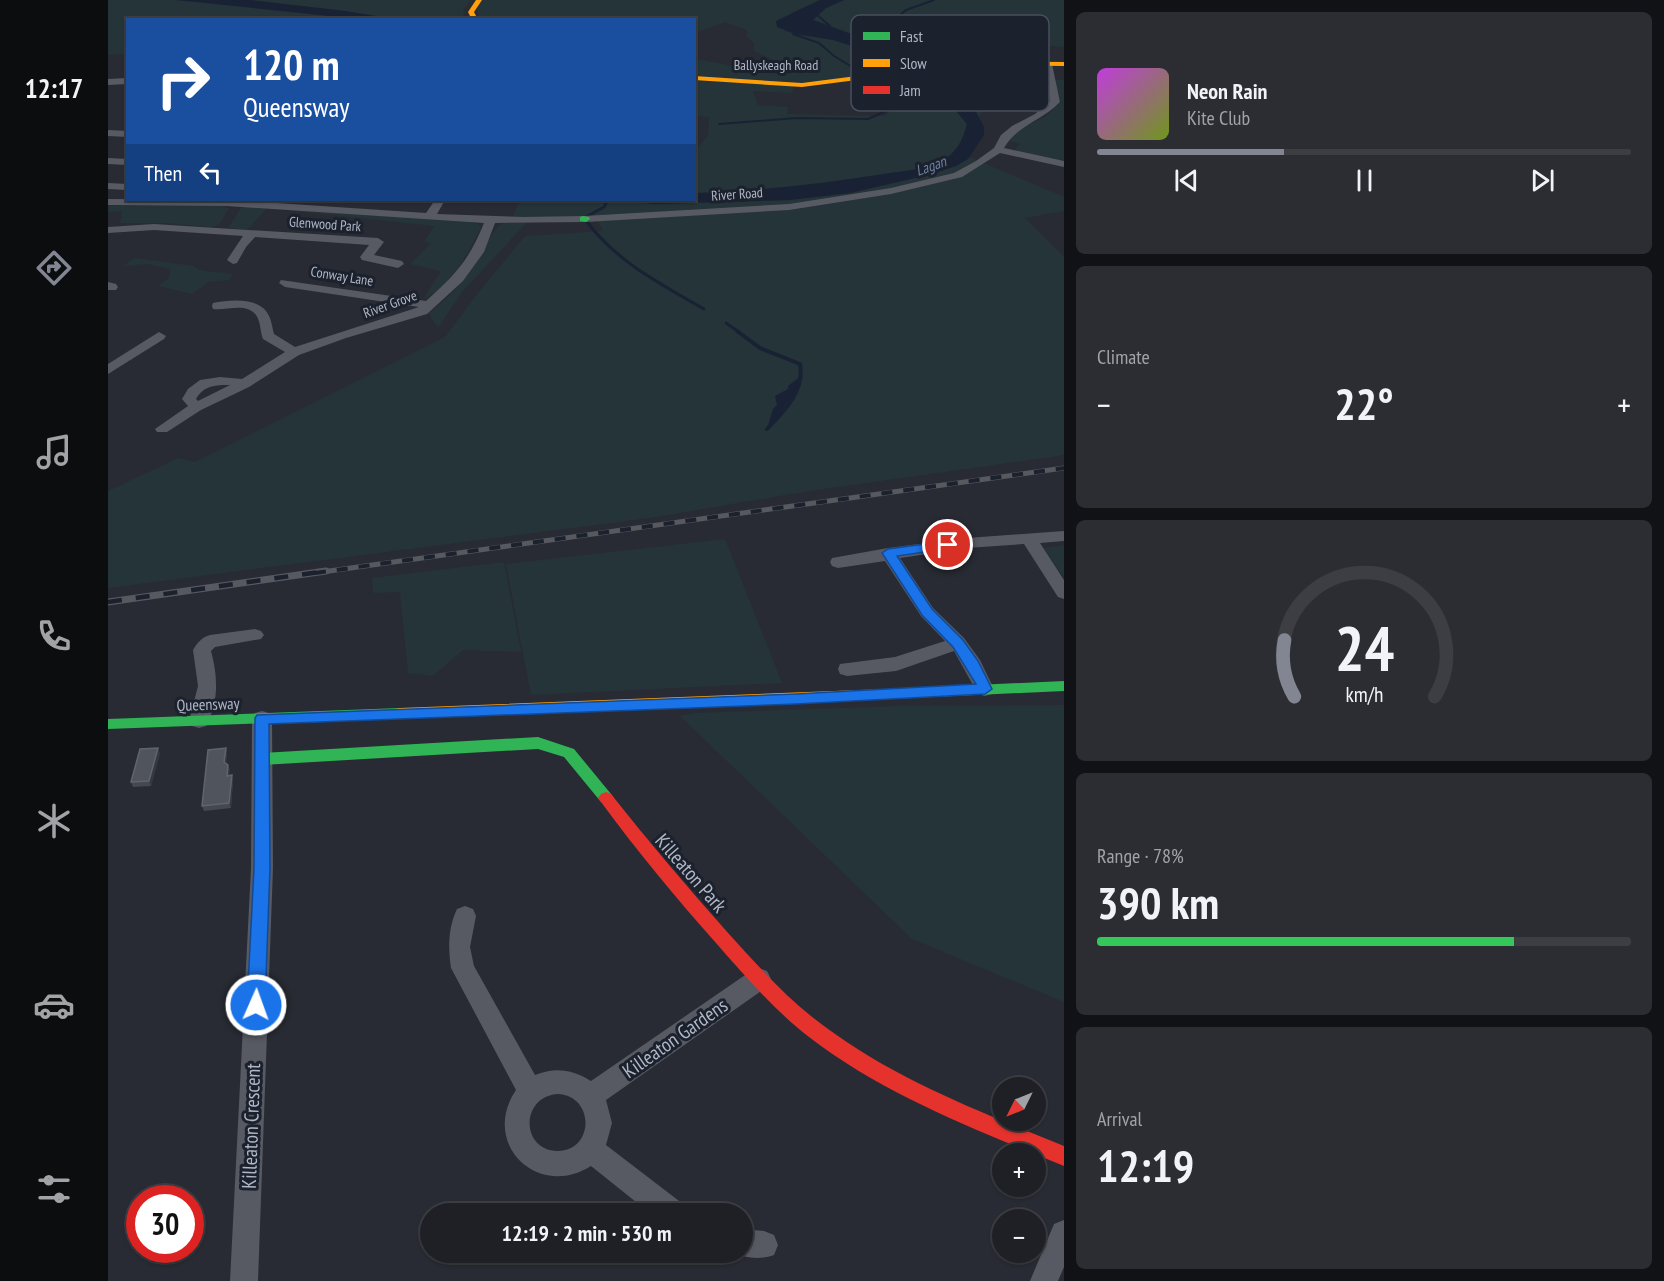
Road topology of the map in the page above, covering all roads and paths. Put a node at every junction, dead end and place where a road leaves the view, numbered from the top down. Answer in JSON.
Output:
{"nodes":[{"id":1,"x":479,"y":0,"type":"edge"},
{"id":2,"x":474,"y":18,"type":"edge"},
{"id":3,"x":1049,"y":69,"type":"edge"},
{"id":4,"x":696,"y":78,"type":"edge"},
{"id":5,"x":851,"y":79,"type":"edge"},
{"id":6,"x":126,"y":81,"type":"edge"},
{"id":7,"x":108,"y":82,"type":"edge"},
{"id":8,"x":1049,"y":106,"type":"edge"},
{"id":9,"x":1042,"y":111,"type":"edge"},
{"id":10,"x":108,"y":133,"type":"edge"},
{"id":11,"x":126,"y":134,"type":"edge"},
{"id":12,"x":998,"y":150,"type":"junction"},
{"id":13,"x":108,"y":160,"type":"edge"},
{"id":14,"x":126,"y":162,"type":"edge"},
{"id":15,"x":1064,"y":164,"type":"edge"},
{"id":16,"x":108,"y":186,"type":"edge"},
{"id":17,"x":126,"y":187,"type":"edge"},
{"id":18,"x":439,"y":201,"type":"edge"},
{"id":19,"x":108,"y":202,"type":"edge"},
{"id":20,"x":233,"y":211,"type":"junction"},
{"id":21,"x":429,"y":217,"type":"junction"},
{"id":22,"x":490,"y":220,"type":"junction"},
{"id":23,"x":108,"y":230,"type":"edge"},
{"id":24,"x":219,"y":231,"type":"junction"},
{"id":25,"x":252,"y":234,"type":"junction"},
{"id":26,"x":233,"y":260,"type":"dead end"},
{"id":27,"x":398,"y":264,"type":"dead end"},
{"id":28,"x":285,"y":283,"type":"dead end"},
{"id":29,"x":430,"y":305,"type":"junction"},
{"id":30,"x":218,"y":306,"type":"dead end"},
{"id":31,"x":160,"y":334,"type":"dead end"},
{"id":32,"x":294,"y":352,"type":"junction"},
{"id":33,"x":108,"y":370,"type":"edge"},
{"id":34,"x":162,"y":429,"type":"dead end"},
{"id":35,"x":1064,"y":536,"type":"edge"},
{"id":36,"x":1028,"y":538,"type":"junction"},
{"id":37,"x":888,"y":553,"type":"junction"},
{"id":38,"x":838,"y":562,"type":"dead end"},
{"id":39,"x":1064,"y":593,"type":"edge"},
{"id":40,"x":255,"y":635,"type":"dead end"},
{"id":41,"x":958,"y":643,"type":"junction"},
{"id":42,"x":847,"y":669,"type":"dead end"},
{"id":43,"x":1064,"y":686,"type":"edge"},
{"id":44,"x":985,"y":689,"type":"junction"},
{"id":45,"x":262,"y":718,"type":"junction"},
{"id":46,"x":199,"y":721,"type":"junction"},
{"id":47,"x":108,"y":724,"type":"edge"},
{"id":48,"x":126,"y":724,"type":"junction"},
{"id":49,"x":108,"y":734,"type":"edge"},
{"id":50,"x":262,"y":759,"type":"junction"},
{"id":51,"x":465,"y":916,"type":"dead end"},
{"id":52,"x":759,"y":979,"type":"junction"},
{"id":53,"x":530,"y":1091,"type":"junction"},
{"id":54,"x":590,"y":1096,"type":"junction"},
{"id":55,"x":590,"y":1149,"type":"junction"},
{"id":56,"x":1064,"y":1156,"type":"edge"},
{"id":57,"x":659,"y":1203,"type":"edge"},
{"id":58,"x":1064,"y":1234,"type":"edge"},
{"id":59,"x":244,"y":1281,"type":"edge"},
{"id":60,"x":1044,"y":1281,"type":"edge"}],
"edges":[{"from":1,"to":2,"type":"main road"},
{"from":3,"to":8,"type":"street","name":"River Road"},
{"from":4,"to":5,"type":"main road","name":"Ballyskeagh Road"},
{"from":6,"to":7,"type":"street"},
{"from":9,"to":12,"type":"street","name":"River Road"},
{"from":10,"to":11,"type":"street"},
{"from":12,"to":15,"type":"street"},
{"from":12,"to":22,"type":"street","name":"River Road"},
{"from":13,"to":14,"type":"street"},
{"from":16,"to":17,"type":"street"},
{"from":18,"to":21,"type":"street"},
{"from":19,"to":20,"type":"street","name":"River Road"},
{"from":20,"to":21,"type":"street","name":"River Road"},
{"from":20,"to":24,"type":"street"},
{"from":21,"to":22,"type":"street","name":"River Road"},
{"from":22,"to":29,"type":"street","name":"River Grove"},
{"from":23,"to":24,"type":"street","name":"Glenwood Park"},
{"from":24,"to":25,"type":"street","name":"Glenwood Park"},
{"from":25,"to":26,"type":"street"},
{"from":25,"to":27,"type":"street","name":"Glenwood Park"},
{"from":28,"to":29,"type":"street","name":"Conway Lane"},
{"from":29,"to":32,"type":"street","name":"River Grove"},
{"from":30,"to":32,"type":"street"},
{"from":31,"to":33,"type":"street"},
{"from":32,"to":34,"type":"street","name":"River Grove"},
{"from":35,"to":36,"type":"street"},
{"from":36,"to":37,"type":"street"},
{"from":36,"to":39,"type":"street"},
{"from":37,"to":38,"type":"street"},
{"from":37,"to":41,"type":"street"},
{"from":40,"to":46,"type":"street"},
{"from":41,"to":42,"type":"street"},
{"from":41,"to":44,"type":"street"},
{"from":43,"to":44,"type":"main road","name":"Queensway"},
{"from":44,"to":45,"type":"main road","name":"Queensway"},
{"from":45,"to":46,"type":"main road","name":"Queensway"},
{"from":45,"to":50,"type":"street","name":"Killeaton Crescent"},
{"from":46,"to":48,"type":"main road","name":"Queensway"},
{"from":47,"to":48,"type":"main road","name":"Queensway"},
{"from":48,"to":49,"type":"main road"},
{"from":50,"to":52,"type":"main road","name":"Killeaton Park"},
{"from":50,"to":59,"type":"street","name":"Killeaton Crescent"},
{"from":51,"to":53,"type":"street"},
{"from":52,"to":54,"type":"street","name":"Killeaton Gardens"},
{"from":52,"to":56,"type":"main road","name":"Killeaton Park"},
{"from":53,"to":54,"type":"street"},
{"from":53,"to":55,"type":"street"},
{"from":54,"to":55,"type":"street"},
{"from":55,"to":57,"type":"street"},
{"from":58,"to":60,"type":"street"}]}
